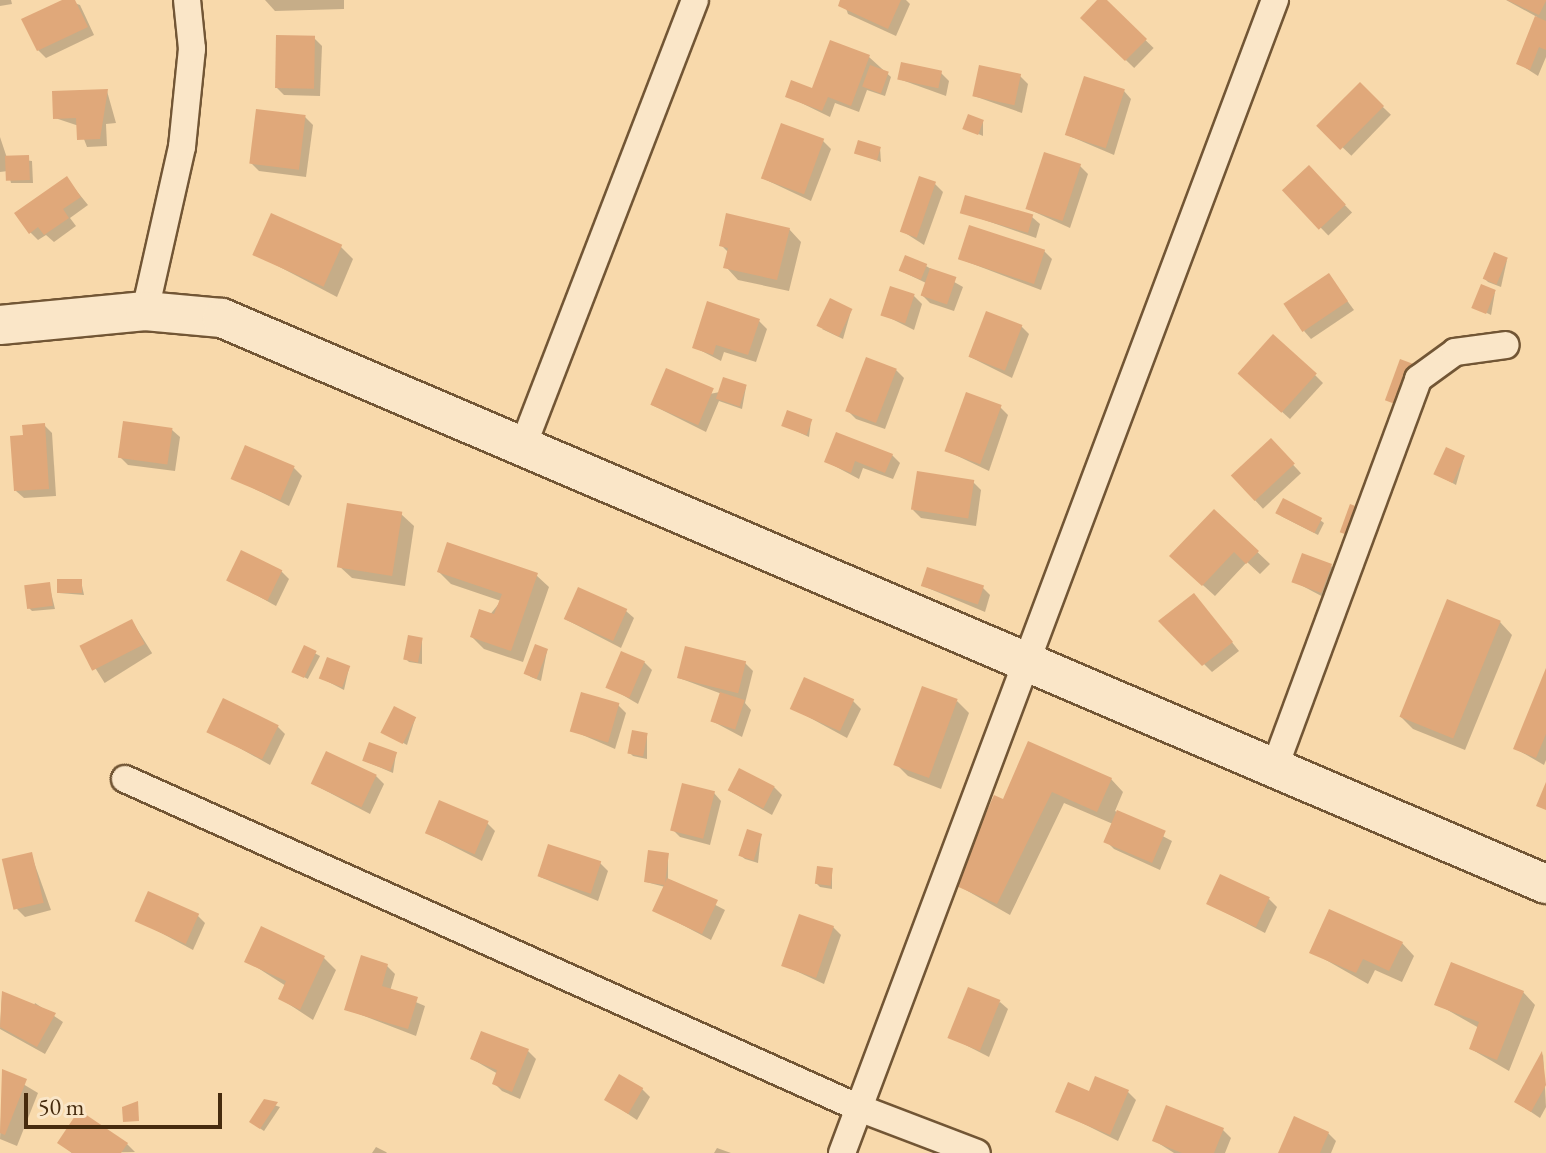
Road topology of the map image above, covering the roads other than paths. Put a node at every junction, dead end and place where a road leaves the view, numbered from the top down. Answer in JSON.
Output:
{"nodes":[{"id":1,"x":187,"y":0,"type":"edge"},
{"id":2,"x":695,"y":0,"type":"edge"},
{"id":3,"x":1275,"y":0,"type":"edge"},
{"id":4,"x":145,"y":311,"type":"junction"},
{"id":5,"x":0,"y":325,"type":"edge"},
{"id":6,"x":1506,"y":345,"type":"dead end"},
{"id":7,"x":521,"y":451,"type":"junction"},
{"id":8,"x":1030,"y":661,"type":"junction"},
{"id":9,"x":1274,"y":769,"type":"junction"},
{"id":10,"x":125,"y":779,"type":"dead end"},
{"id":11,"x":1546,"y":884,"type":"edge"},
{"id":12,"x":859,"y":1108,"type":"junction"},
{"id":13,"x":842,"y":1153,"type":"edge"},
{"id":14,"x":977,"y":1153,"type":"edge"}],
"edges":[{"from":1,"to":4,"type":"street"},
{"from":2,"to":7,"type":"street"},
{"from":3,"to":8,"type":"street"},
{"from":4,"to":5,"type":"street"},
{"from":4,"to":7,"type":"street"},
{"from":6,"to":9,"type":"street"},
{"from":7,"to":8,"type":"street"},
{"from":8,"to":9,"type":"street"},
{"from":8,"to":12,"type":"street"},
{"from":9,"to":11,"type":"street"},
{"from":10,"to":12,"type":"street"},
{"from":12,"to":13,"type":"street"},
{"from":12,"to":14,"type":"street"}]}
